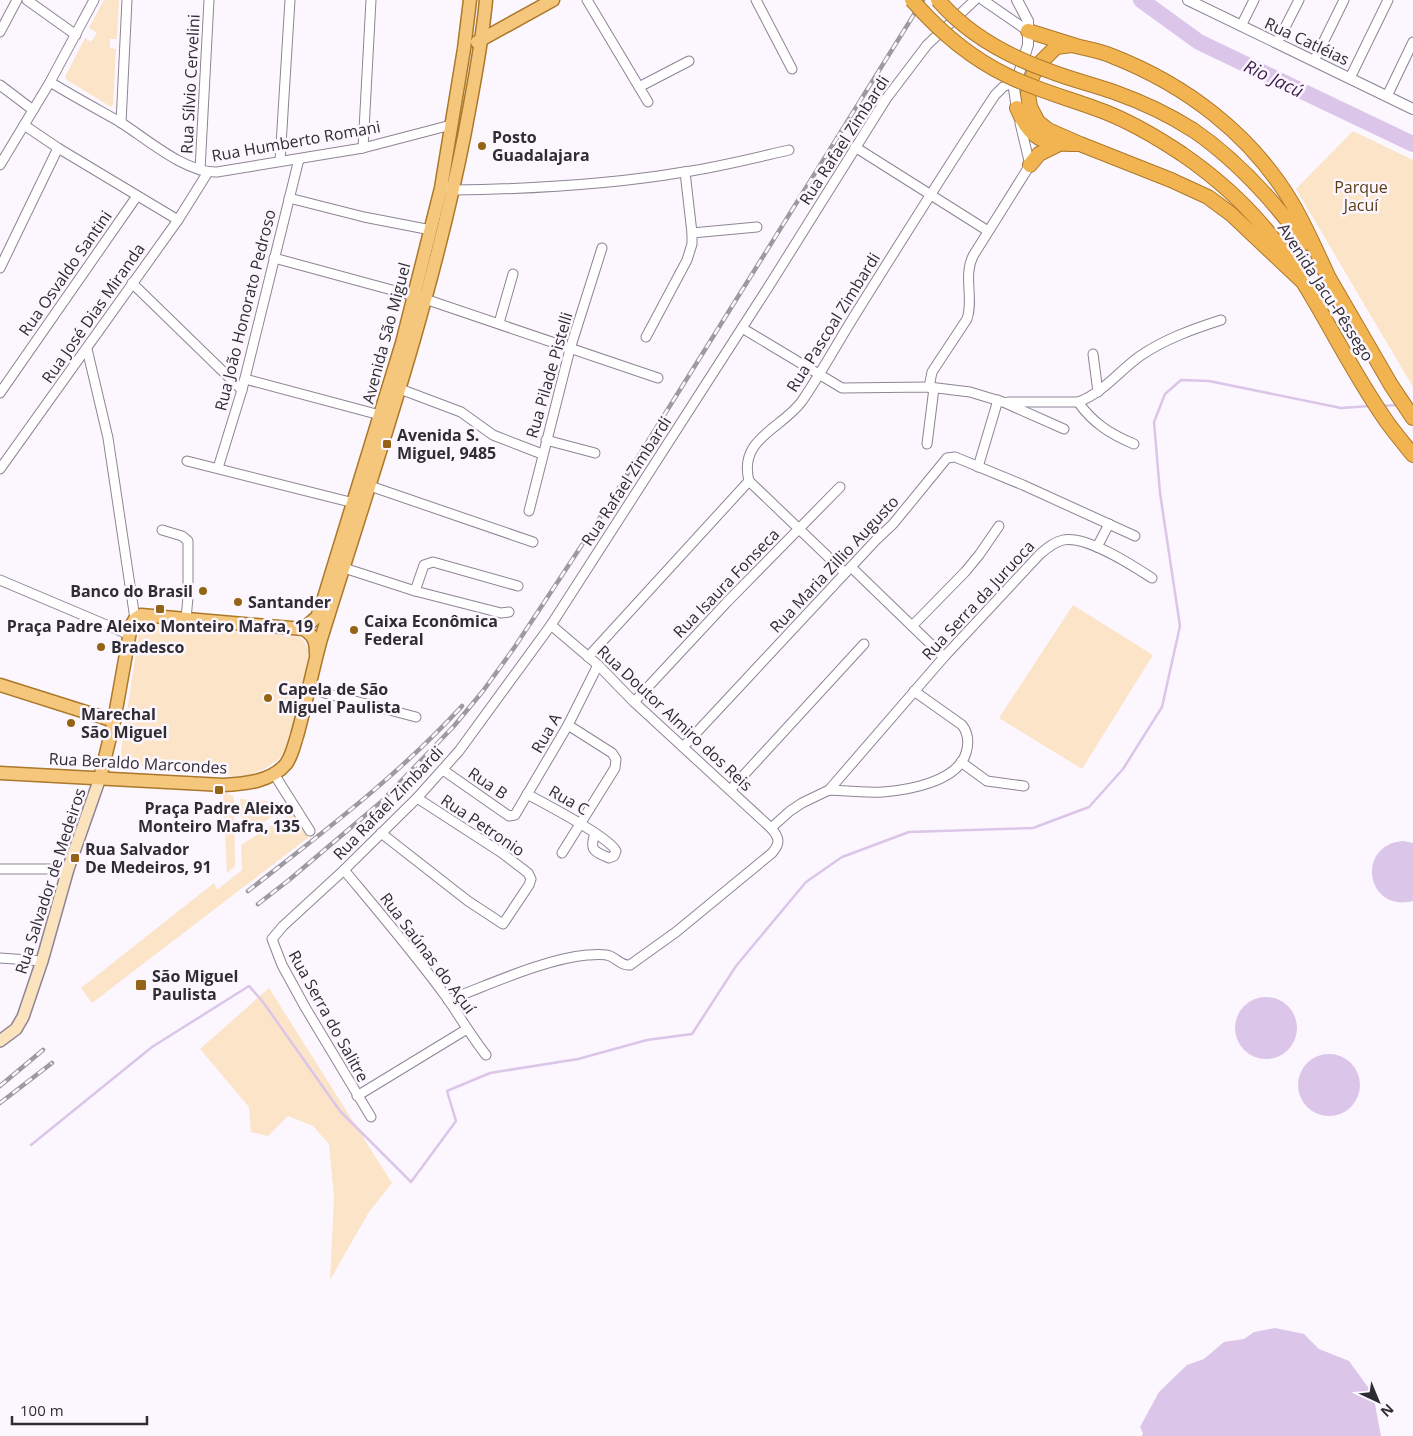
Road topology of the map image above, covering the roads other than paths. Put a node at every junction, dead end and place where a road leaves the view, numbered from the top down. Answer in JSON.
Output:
{"nodes":[{"id":1,"x":17,"y":0,"type":"edge"},
{"id":2,"x":27,"y":0,"type":"edge"},
{"id":3,"x":94,"y":0,"type":"edge"},
{"id":4,"x":127,"y":0,"type":"edge"},
{"id":5,"x":209,"y":0,"type":"edge"},
{"id":6,"x":290,"y":0,"type":"edge"},
{"id":7,"x":371,"y":0,"type":"edge"},
{"id":8,"x":470,"y":0,"type":"edge"},
{"id":9,"x":486,"y":0,"type":"edge"},
{"id":10,"x":553,"y":0,"type":"edge"},
{"id":11,"x":587,"y":0,"type":"edge"},
{"id":12,"x":756,"y":0,"type":"edge"},
{"id":13,"x":912,"y":0,"type":"edge"},
{"id":14,"x":938,"y":0,"type":"edge"},
{"id":15,"x":975,"y":0,"type":"edge"},
{"id":16,"x":983,"y":0,"type":"edge"},
{"id":17,"x":1017,"y":0,"type":"edge"},
{"id":18,"x":1188,"y":0,"type":"edge"},
{"id":19,"x":1254,"y":0,"type":"edge"},
{"id":20,"x":1299,"y":0,"type":"edge"},
{"id":21,"x":1344,"y":0,"type":"edge"},
{"id":22,"x":1388,"y":0,"type":"edge"},
{"id":23,"x":1200,"y":3,"type":"edge"},
{"id":24,"x":1241,"y":26,"type":"junction"},
{"id":25,"x":1028,"y":31,"type":"junction"},
{"id":26,"x":0,"y":32,"type":"edge"},
{"id":27,"x":76,"y":35,"type":"junction"},
{"id":28,"x":481,"y":40,"type":"junction"},
{"id":29,"x":1413,"y":42,"type":"edge"},
{"id":30,"x":1277,"y":43,"type":"junction"},
{"id":31,"x":1072,"y":44,"type":"junction"},
{"id":32,"x":464,"y":49,"type":"junction"},
{"id":33,"x":689,"y":61,"type":"dead end"},
{"id":34,"x":1314,"y":61,"type":"junction"},
{"id":35,"x":792,"y":69,"type":"dead end"},
{"id":36,"x":1350,"y":78,"type":"junction"},
{"id":37,"x":1016,"y":80,"type":"junction"},
{"id":38,"x":50,"y":82,"type":"junction"},
{"id":39,"x":0,"y":85,"type":"edge"},
{"id":40,"x":639,"y":87,"type":"junction"},
{"id":41,"x":1387,"y":96,"type":"junction"},
{"id":42,"x":648,"y":102,"type":"dead end"},
{"id":43,"x":1017,"y":108,"type":"junction"},
{"id":44,"x":1413,"y":109,"type":"edge"},
{"id":45,"x":33,"y":110,"type":"junction"},
{"id":46,"x":121,"y":123,"type":"junction"},
{"id":47,"x":24,"y":125,"type":"junction"},
{"id":48,"x":450,"y":125,"type":"junction"},
{"id":49,"x":1080,"y":144,"type":"junction"},
{"id":50,"x":1057,"y":145,"type":"junction"},
{"id":51,"x":855,"y":147,"type":"junction"},
{"id":52,"x":58,"y":148,"type":"junction"},
{"id":53,"x":363,"y":148,"type":"junction"},
{"id":54,"x":789,"y":150,"type":"dead end"},
{"id":55,"x":299,"y":159,"type":"junction"},
{"id":56,"x":280,"y":161,"type":"junction"},
{"id":57,"x":0,"y":165,"type":"edge"},
{"id":58,"x":1030,"y":165,"type":"junction"},
{"id":59,"x":204,"y":171,"type":"junction"},
{"id":60,"x":685,"y":172,"type":"junction"},
{"id":61,"x":447,"y":189,"type":"junction"},
{"id":62,"x":930,"y":194,"type":"junction"},
{"id":63,"x":138,"y":196,"type":"junction"},
{"id":64,"x":289,"y":198,"type":"junction"},
{"id":65,"x":178,"y":220,"type":"junction"},
{"id":66,"x":757,"y":227,"type":"dead end"},
{"id":67,"x":431,"y":230,"type":"junction"},
{"id":68,"x":988,"y":232,"type":"junction"},
{"id":69,"x":692,"y":233,"type":"junction"},
{"id":70,"x":602,"y":248,"type":"dead end"},
{"id":71,"x":274,"y":258,"type":"junction"},
{"id":72,"x":0,"y":268,"type":"edge"},
{"id":73,"x":513,"y":274,"type":"dead end"},
{"id":74,"x":1327,"y":274,"type":"junction"},
{"id":75,"x":1301,"y":280,"type":"junction"},
{"id":76,"x":132,"y":283,"type":"junction"},
{"id":77,"x":420,"y":297,"type":"junction"},
{"id":78,"x":1221,"y":320,"type":"dead end"},
{"id":79,"x":499,"y":323,"type":"junction"},
{"id":80,"x":742,"y":328,"type":"junction"},
{"id":81,"x":646,"y":337,"type":"dead end"},
{"id":82,"x":86,"y":349,"type":"junction"},
{"id":83,"x":570,"y":349,"type":"junction"},
{"id":84,"x":1093,"y":354,"type":"dead end"},
{"id":85,"x":818,"y":374,"type":"junction"},
{"id":86,"x":658,"y":378,"type":"dead end"},
{"id":87,"x":245,"y":379,"type":"junction"},
{"id":88,"x":932,"y":388,"type":"junction"},
{"id":89,"x":400,"y":389,"type":"junction"},
{"id":90,"x":242,"y":390,"type":"junction"},
{"id":91,"x":0,"y":392,"type":"edge"},
{"id":92,"x":1098,"y":392,"type":"junction"},
{"id":93,"x":1001,"y":401,"type":"junction"},
{"id":94,"x":1078,"y":402,"type":"junction"},
{"id":95,"x":380,"y":415,"type":"junction"},
{"id":96,"x":1413,"y":418,"type":"edge"},
{"id":97,"x":1064,"y":429,"type":"dead end"},
{"id":98,"x":546,"y":440,"type":"junction"},
{"id":99,"x":927,"y":444,"type":"dead end"},
{"id":100,"x":1134,"y":444,"type":"dead end"},
{"id":101,"x":595,"y":453,"type":"dead end"},
{"id":102,"x":542,"y":454,"type":"junction"},
{"id":103,"x":1413,"y":455,"type":"edge"},
{"id":104,"x":187,"y":462,"type":"dead end"},
{"id":105,"x":978,"y":467,"type":"junction"},
{"id":106,"x":218,"y":468,"type":"junction"},
{"id":107,"x":0,"y":469,"type":"edge"},
{"id":108,"x":749,"y":480,"type":"junction"},
{"id":109,"x":370,"y":486,"type":"junction"},
{"id":110,"x":840,"y":487,"type":"dead end"},
{"id":111,"x":354,"y":503,"type":"junction"},
{"id":112,"x":529,"y":511,"type":"dead end"},
{"id":113,"x":1109,"y":524,"type":"junction"},
{"id":114,"x":999,"y":526,"type":"dead end"},
{"id":115,"x":798,"y":529,"type":"junction"},
{"id":116,"x":162,"y":530,"type":"dead end"},
{"id":117,"x":1135,"y":536,"type":"dead end"},
{"id":118,"x":533,"y":542,"type":"dead end"},
{"id":119,"x":1097,"y":547,"type":"junction"},
{"id":120,"x":344,"y":568,"type":"junction"},
{"id":121,"x":848,"y":570,"type":"junction"},
{"id":122,"x":1152,"y":578,"type":"dead end"},
{"id":123,"x":0,"y":580,"type":"edge"},
{"id":124,"x":518,"y":586,"type":"dead end"},
{"id":125,"x":415,"y":591,"type":"junction"},
{"id":126,"x":509,"y":612,"type":"dead end"},
{"id":127,"x":135,"y":619,"type":"junction"},
{"id":128,"x":186,"y":619,"type":"junction"},
{"id":129,"x":551,"y":625,"type":"junction"},
{"id":130,"x":912,"y":626,"type":"junction"},
{"id":131,"x":304,"y":629,"type":"junction"},
{"id":132,"x":130,"y":635,"type":"junction"},
{"id":133,"x":864,"y":644,"type":"dead end"},
{"id":134,"x":588,"y":657,"type":"junction"},
{"id":135,"x":944,"y":657,"type":"junction"},
{"id":136,"x":316,"y":659,"type":"junction"},
{"id":137,"x":598,"y":666,"type":"junction"},
{"id":138,"x":0,"y":685,"type":"edge"},
{"id":139,"x":309,"y":689,"type":"junction"},
{"id":140,"x":914,"y":692,"type":"junction"},
{"id":141,"x":634,"y":702,"type":"junction"},
{"id":142,"x":416,"y":717,"type":"dead end"},
{"id":143,"x":114,"y":720,"type":"junction"},
{"id":144,"x":568,"y":725,"type":"junction"},
{"id":145,"x":683,"y":747,"type":"junction"},
{"id":146,"x":961,"y":762,"type":"junction"},
{"id":147,"x":443,"y":770,"type":"junction"},
{"id":148,"x":0,"y":773,"type":"edge"},
{"id":149,"x":274,"y":774,"type":"junction"},
{"id":150,"x":100,"y":778,"type":"junction"},
{"id":151,"x":1024,"y":786,"type":"dead end"},
{"id":152,"x":730,"y":790,"type":"junction"},
{"id":153,"x":829,"y":790,"type":"junction"},
{"id":154,"x":528,"y":794,"type":"junction"},
{"id":155,"x":416,"y":798,"type":"junction"},
{"id":156,"x":516,"y":814,"type":"joint"},
{"id":157,"x":580,"y":823,"type":"junction"},
{"id":158,"x":310,"y":831,"type":"dead end"},
{"id":159,"x":774,"y":831,"type":"junction"},
{"id":160,"x":381,"y":833,"type":"junction"},
{"id":161,"x":595,"y":833,"type":"dead end"},
{"id":162,"x":562,"y":853,"type":"dead end"},
{"id":163,"x":0,"y":869,"type":"edge"},
{"id":164,"x":68,"y":869,"type":"junction"},
{"id":165,"x":344,"y":870,"type":"junction"},
{"id":166,"x":276,"y":950,"type":"joint"},
{"id":167,"x":0,"y":958,"type":"edge"},
{"id":168,"x":42,"y":961,"type":"junction"},
{"id":169,"x":448,"y":1000,"type":"junction"},
{"id":170,"x":467,"y":1030,"type":"junction"},
{"id":171,"x":0,"y":1041,"type":"edge"},
{"id":172,"x":486,"y":1055,"type":"dead end"},
{"id":173,"x":357,"y":1096,"type":"junction"},
{"id":174,"x":371,"y":1117,"type":"dead end"}],
"edges":[{"from":1,"to":26,"type":"street"},
{"from":2,"to":27,"type":"street"},
{"from":3,"to":27,"type":"street"},
{"from":4,"to":46,"type":"street"},
{"from":5,"to":59,"type":"street","name":"Rua Sílvio Cervelini"},
{"from":6,"to":56,"type":"street"},
{"from":7,"to":53,"type":"street"},
{"from":8,"to":32,"type":"main road","name":"Avenida São Miguel"},
{"from":9,"to":28,"type":"main road","name":"Avenida São Miguel"},
{"from":10,"to":28,"type":"main road"},
{"from":11,"to":40,"type":"street"},
{"from":12,"to":35,"type":"street"},
{"from":13,"to":75,"type":"highway","name":"Avenida Jacu-Pêssego","bridge":true},
{"from":14,"to":74,"type":"highway","name":"Avenida Jacu-Pêssego","bridge":true},
{"from":15,"to":51,"type":"street","name":"Rua Rafael Zimbardi"},
{"from":16,"to":25,"type":"street"},
{"from":17,"to":25,"type":"street"},
{"from":18,"to":23,"type":"street","name":"Rua Catléias"},
{"from":19,"to":24,"type":"street"},
{"from":20,"to":30,"type":"street"},
{"from":21,"to":34,"type":"street"},
{"from":22,"to":36,"type":"street"},
{"from":23,"to":24,"type":"street","name":"Rua Catléias"},
{"from":24,"to":30,"type":"street","name":"Rua Catléias"},
{"from":25,"to":31,"type":"highway"},
{"from":25,"to":37,"type":"street"},
{"from":27,"to":38,"type":"street"},
{"from":28,"to":32,"type":"main road"},
{"from":28,"to":61,"type":"main road","name":"Avenida São Miguel"},
{"from":29,"to":41,"type":"street"},
{"from":30,"to":34,"type":"street","name":"Rua Catléias"},
{"from":31,"to":49,"type":"highway"},
{"from":31,"to":74,"type":"highway"},
{"from":32,"to":48,"type":"main road","name":"Avenida São Miguel"},
{"from":33,"to":40,"type":"street"},
{"from":34,"to":36,"type":"street","name":"Rua Catléias"},
{"from":36,"to":41,"type":"street","name":"Rua Catléias"},
{"from":37,"to":43,"type":"street"},
{"from":37,"to":62,"type":"street","name":"Rua Pascoal Zimbardi"},
{"from":38,"to":45,"type":"street"},
{"from":38,"to":46,"type":"street","name":"Rua Humberto Romani"},
{"from":39,"to":45,"type":"street"},
{"from":40,"to":42,"type":"street"},
{"from":41,"to":44,"type":"street","name":"Rua Catléias"},
{"from":43,"to":50,"type":"highway"},
{"from":43,"to":58,"type":"street"},
{"from":45,"to":47,"type":"street"},
{"from":46,"to":59,"type":"street","name":"Rua Humberto Romani"},
{"from":47,"to":52,"type":"street"},
{"from":47,"to":57,"type":"street"},
{"from":48,"to":53,"type":"street","name":"Rua Humberto Romani"},
{"from":48,"to":61,"type":"main road","name":"Avenida São Miguel"},
{"from":49,"to":50,"type":"highway"},
{"from":49,"to":75,"type":"highway"},
{"from":50,"to":58,"type":"highway"},
{"from":51,"to":62,"type":"street"},
{"from":51,"to":80,"type":"street","name":"Rua Rafael Zimbardi"},
{"from":52,"to":63,"type":"street"},
{"from":52,"to":72,"type":"street"},
{"from":53,"to":55,"type":"street","name":"Rua Humberto Romani"},
{"from":54,"to":60,"type":"street"},
{"from":55,"to":56,"type":"street","name":"Rua Humberto Romani"},
{"from":55,"to":64,"type":"street","name":"Rua João Honorato Pedroso"},
{"from":56,"to":59,"type":"street","name":"Rua Humberto Romani"},
{"from":58,"to":68,"type":"street"},
{"from":59,"to":65,"type":"street","name":"Rua José Dias Miranda"},
{"from":60,"to":61,"type":"street"},
{"from":60,"to":69,"type":"street"},
{"from":61,"to":67,"type":"main road","name":"Avenida São Miguel"},
{"from":61,"to":77,"type":"main road","name":"Avenida São Miguel"},
{"from":62,"to":68,"type":"street"},
{"from":62,"to":85,"type":"street","name":"Rua Pascoal Zimbardi"},
{"from":63,"to":65,"type":"street"},
{"from":63,"to":91,"type":"street","name":"Rua Osvaldo Santini"},
{"from":64,"to":67,"type":"street"},
{"from":64,"to":71,"type":"street","name":"Rua João Honorato Pedroso"},
{"from":65,"to":76,"type":"street","name":"Rua José Dias Miranda"},
{"from":66,"to":69,"type":"street"},
{"from":67,"to":77,"type":"main road","name":"Avenida São Miguel"},
{"from":68,"to":88,"type":"street"},
{"from":69,"to":81,"type":"street"},
{"from":70,"to":83,"type":"street","name":"Rua Pilade Pistelli"},
{"from":71,"to":77,"type":"street"},
{"from":71,"to":87,"type":"street","name":"Rua João Honorato Pedroso"},
{"from":73,"to":79,"type":"street"},
{"from":74,"to":96,"type":"highway","name":"Avenida Jacu-Pêssego"},
{"from":75,"to":103,"type":"highway","name":"Avenida Jacu-Pêssego"},
{"from":76,"to":82,"type":"street","name":"Rua José Dias Miranda"},
{"from":76,"to":90,"type":"street"},
{"from":77,"to":79,"type":"street"},
{"from":77,"to":89,"type":"main road","name":"Avenida São Miguel"},
{"from":77,"to":95,"type":"main road","name":"Avenida São Miguel"},
{"from":78,"to":92,"type":"street"},
{"from":79,"to":83,"type":"street"},
{"from":80,"to":85,"type":"street"},
{"from":80,"to":129,"type":"street","name":"Rua Rafael Zimbardi"},
{"from":82,"to":107,"type":"street","name":"Rua José Dias Miranda"},
{"from":82,"to":127,"type":"street"},
{"from":83,"to":86,"type":"street"},
{"from":83,"to":98,"type":"street","name":"Rua Pilade Pistelli"},
{"from":84,"to":92,"type":"street"},
{"from":85,"to":88,"type":"street"},
{"from":85,"to":108,"type":"street","name":"Rua Pascoal Zimbardi"},
{"from":87,"to":90,"type":"street","name":"Rua João Honorato Pedroso"},
{"from":87,"to":95,"type":"street"},
{"from":88,"to":93,"type":"street"},
{"from":88,"to":99,"type":"street"},
{"from":89,"to":102,"type":"street"},
{"from":89,"to":109,"type":"main road","name":"Avenida São Miguel"},
{"from":90,"to":106,"type":"street","name":"Rua João Honorato Pedroso"},
{"from":92,"to":94,"type":"street"},
{"from":93,"to":94,"type":"street"},
{"from":93,"to":97,"type":"street"},
{"from":93,"to":105,"type":"street"},
{"from":94,"to":100,"type":"street"},
{"from":95,"to":111,"type":"main road","name":"Avenida São Miguel"},
{"from":98,"to":101,"type":"street"},
{"from":98,"to":102,"type":"street","name":"Rua Pilade Pistelli"},
{"from":102,"to":112,"type":"street","name":"Rua Pilade Pistelli"},
{"from":104,"to":106,"type":"street"},
{"from":105,"to":113,"type":"street","name":"Rua Maria Zillio Augusto"},
{"from":105,"to":121,"type":"street","name":"Rua Maria Zillio Augusto"},
{"from":106,"to":111,"type":"street"},
{"from":108,"to":115,"type":"street"},
{"from":108,"to":134,"type":"street"},
{"from":109,"to":118,"type":"street"},
{"from":109,"to":120,"type":"main road","name":"Avenida São Miguel"},
{"from":110,"to":115,"type":"street","name":"Rua Isaura Fonseca"},
{"from":111,"to":131,"type":"main road","name":"Avenida São Miguel"},
{"from":113,"to":117,"type":"street","name":"Rua Maria Zillio Augusto"},
{"from":113,"to":119,"type":"street"},
{"from":114,"to":130,"type":"street"},
{"from":115,"to":121,"type":"street"},
{"from":115,"to":141,"type":"street","name":"Rua Isaura Fonseca"},
{"from":116,"to":128,"type":"street"},
{"from":119,"to":122,"type":"street","name":"Rua Serra da Juruoca"},
{"from":119,"to":135,"type":"street","name":"Rua Serra da Juruoca"},
{"from":120,"to":125,"type":"street"},
{"from":120,"to":136,"type":"main road","name":"Avenida São Miguel"},
{"from":121,"to":130,"type":"street"},
{"from":121,"to":145,"type":"street","name":"Rua Maria Zillio Augusto"},
{"from":123,"to":132,"type":"street"},
{"from":124,"to":125,"type":"street"},
{"from":125,"to":126,"type":"street"},
{"from":127,"to":128,"type":"main road"},
{"from":127,"to":132,"type":"main road","name":"Rua Salvador de Medeiros"},
{"from":128,"to":131,"type":"main road"},
{"from":129,"to":134,"type":"street","name":"Rua Doutor Almiro dos Reis"},
{"from":129,"to":147,"type":"street","name":"Rua Rafael Zimbardi"},
{"from":130,"to":135,"type":"street"},
{"from":131,"to":136,"type":"main road","name":"Avenida São Miguel"},
{"from":132,"to":143,"type":"main road","name":"Rua Salvador de Medeiros"},
{"from":133,"to":152,"type":"street"},
{"from":134,"to":137,"type":"street","name":"Rua Doutor Almiro dos Reis"},
{"from":135,"to":140,"type":"street","name":"Rua Serra da Juruoca"},
{"from":136,"to":139,"type":"main road","name":"Avenida São Miguel"},
{"from":137,"to":141,"type":"street","name":"Rua Doutor Almiro dos Reis"},
{"from":137,"to":144,"type":"street","name":"Rua A"},
{"from":138,"to":143,"type":"main road"},
{"from":139,"to":142,"type":"street"},
{"from":139,"to":149,"type":"main road","name":"Avenida São Miguel"},
{"from":140,"to":146,"type":"street"},
{"from":140,"to":153,"type":"street","name":"Rua Serra da Juruoca"},
{"from":141,"to":145,"type":"street","name":"Rua Doutor Almiro dos Reis"},
{"from":143,"to":150,"type":"main road","name":"Rua Salvador de Medeiros"},
{"from":144,"to":154,"type":"street","name":"Rua A"},
{"from":144,"to":157,"type":"street"},
{"from":145,"to":152,"type":"street","name":"Rua Doutor Almiro dos Reis"},
{"from":146,"to":151,"type":"street"},
{"from":146,"to":153,"type":"street"},
{"from":147,"to":155,"type":"street","name":"Rua Rafael Zimbardi"},
{"from":147,"to":156,"type":"street","name":"Rua B"},
{"from":148,"to":150,"type":"main road","name":"Rua Beraldo Marcondes"},
{"from":149,"to":150,"type":"main road","name":"Rua Beraldo Marcondes"},
{"from":149,"to":158,"type":"street"},
{"from":150,"to":164,"type":"main road","name":"Rua Salvador de Medeiros"},
{"from":152,"to":159,"type":"street","name":"Rua Doutor Almiro dos Reis"},
{"from":153,"to":159,"type":"street"},
{"from":154,"to":156,"type":"street","name":"Rua A"},
{"from":154,"to":157,"type":"street","name":"Rua C"},
{"from":155,"to":160,"type":"street","name":"Rua Rafael Zimbardi"},
{"from":155,"to":160,"type":"street","name":"Rua Petronio"},
{"from":157,"to":161,"type":"street","name":"Rua C"},
{"from":157,"to":162,"type":"street"},
{"from":159,"to":169,"type":"street"},
{"from":160,"to":165,"type":"street","name":"Rua Rafael Zimbardi"},
{"from":163,"to":164,"type":"street"},
{"from":164,"to":168,"type":"main road","name":"Rua Salvador de Medeiros"},
{"from":165,"to":166,"type":"street","name":"Rua Rafael Zimbardi"},
{"from":165,"to":169,"type":"street","name":"Rua Saúnas do Açuí"},
{"from":166,"to":173,"type":"street","name":"Rua Serra do Salitre"},
{"from":167,"to":168,"type":"street"},
{"from":168,"to":171,"type":"main road","name":"Rua Salvador de Medeiros"},
{"from":169,"to":170,"type":"street","name":"Rua Saúnas do Açuí"},
{"from":170,"to":172,"type":"street","name":"Rua Saúnas do Açuí"},
{"from":170,"to":173,"type":"street","name":"Rua Serra do Salitre"},
{"from":173,"to":174,"type":"street","name":"Rua Serra do Salitre"}]}
